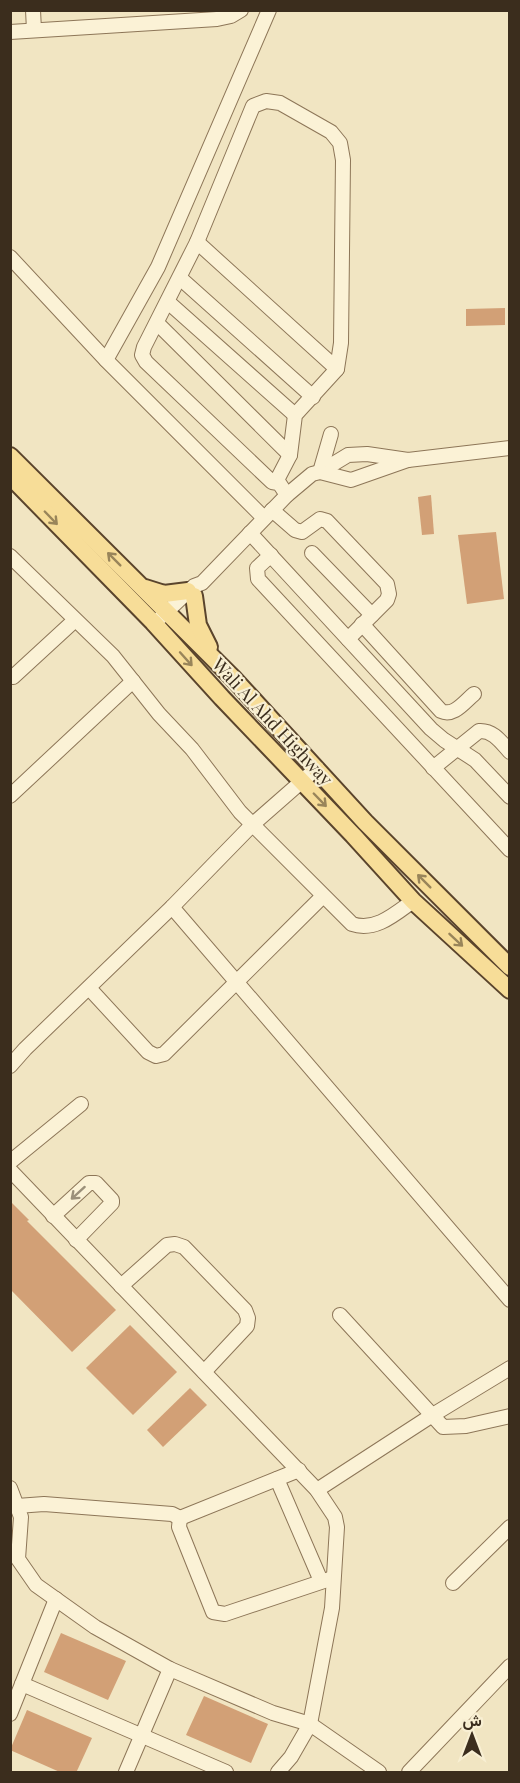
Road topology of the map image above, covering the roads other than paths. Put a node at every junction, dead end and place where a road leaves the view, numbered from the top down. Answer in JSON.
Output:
{"nodes":[{"id":1,"x":33,"y":10,"type":"edge"},
{"id":2,"x":241,"y":10,"type":"edge"},
{"id":3,"x":269,"y":10,"type":"edge"},
{"id":4,"x":34,"y":30,"type":"junction"},
{"id":5,"x":10,"y":32,"type":"edge"},
{"id":6,"x":197,"y":242,"type":"junction"},
{"id":7,"x":10,"y":257,"type":"edge"},
{"id":8,"x":180,"y":278,"type":"junction"},
{"id":9,"x":168,"y":302,"type":"junction"},
{"id":10,"x":157,"y":324,"type":"junction"},
{"id":11,"x":106,"y":360,"type":"junction"},
{"id":12,"x":337,"y":369,"type":"junction"},
{"id":13,"x":313,"y":396,"type":"junction"},
{"id":14,"x":296,"y":415,"type":"junction"},
{"id":15,"x":331,"y":434,"type":"dead end"},
{"id":16,"x":510,"y":448,"type":"edge"},
{"id":17,"x":290,"y":455,"type":"junction"},
{"id":18,"x":10,"y":456,"type":"edge"},
{"id":19,"x":408,"y":460,"type":"junction"},
{"id":20,"x":320,"y":472,"type":"junction"},
{"id":21,"x":10,"y":476,"type":"edge"},
{"id":22,"x":278,"y":483,"type":"junction"},
{"id":23,"x":287,"y":495,"type":"junction"},
{"id":24,"x":268,"y":514,"type":"junction"},
{"id":25,"x":250,"y":533,"type":"junction"},
{"id":26,"x":312,"y":553,"type":"dead end"},
{"id":27,"x":271,"y":555,"type":"junction"},
{"id":28,"x":10,"y":556,"type":"edge"},
{"id":29,"x":142,"y":586,"type":"junction"},
{"id":30,"x":195,"y":590,"type":"junction"},
{"id":31,"x":367,"y":619,"type":"junction"},
{"id":32,"x":75,"y":620,"type":"junction"},
{"id":33,"x":162,"y":620,"type":"junction"},
{"id":34,"x":348,"y":639,"type":"junction"},
{"id":35,"x":219,"y":663,"type":"junction"},
{"id":36,"x":11,"y":675,"type":"edge"},
{"id":37,"x":133,"y":681,"type":"junction"},
{"id":38,"x":474,"y":694,"type":"dead end"},
{"id":39,"x":458,"y":748,"type":"junction"},
{"id":40,"x":510,"y":752,"type":"edge"},
{"id":41,"x":317,"y":768,"type":"junction"},
{"id":42,"x":433,"y":768,"type":"junction"},
{"id":43,"x":302,"y":782,"type":"junction"},
{"id":44,"x":10,"y":796,"type":"edge"},
{"id":45,"x":510,"y":797,"type":"edge"},
{"id":46,"x":252,"y":825,"type":"junction"},
{"id":47,"x":510,"y":850,"type":"edge"},
{"id":48,"x":323,"y":896,"type":"junction"},
{"id":49,"x":413,"y":901,"type":"junction"},
{"id":50,"x":172,"y":907,"type":"junction"},
{"id":51,"x":510,"y":967,"type":"edge"},
{"id":52,"x":236,"y":981,"type":"junction"},
{"id":53,"x":89,"y":988,"type":"junction"},
{"id":54,"x":510,"y":990,"type":"edge"},
{"id":55,"x":10,"y":1066,"type":"edge"},
{"id":56,"x":81,"y":1104,"type":"dead end"},
{"id":57,"x":10,"y":1162,"type":"edge"},
{"id":58,"x":10,"y":1170,"type":"edge"},
{"id":59,"x":53,"y":1216,"type":"junction"},
{"id":60,"x":76,"y":1240,"type":"junction"},
{"id":61,"x":121,"y":1286,"type":"junction"},
{"id":62,"x":510,"y":1300,"type":"edge"},
{"id":63,"x":340,"y":1315,"type":"dead end"},
{"id":64,"x":510,"y":1368,"type":"edge"},
{"id":65,"x":204,"y":1372,"type":"junction"},
{"id":66,"x":430,"y":1416,"type":"junction"},
{"id":67,"x":510,"y":1416,"type":"edge"},
{"id":68,"x":298,"y":1470,"type":"junction"},
{"id":69,"x":277,"y":1479,"type":"junction"},
{"id":70,"x":10,"y":1488,"type":"edge"},
{"id":71,"x":317,"y":1490,"type":"junction"},
{"id":72,"x":17,"y":1506,"type":"junction"},
{"id":73,"x":180,"y":1518,"type":"junction"},
{"id":74,"x":509,"y":1528,"type":"edge"},
{"id":75,"x":14,"y":1558,"type":"edge"},
{"id":76,"x":327,"y":1580,"type":"junction"},
{"id":77,"x":453,"y":1583,"type":"dead end"},
{"id":78,"x":56,"y":1599,"type":"junction"},
{"id":79,"x":510,"y":1666,"type":"edge"},
{"id":80,"x":170,"y":1670,"type":"junction"},
{"id":81,"x":22,"y":1684,"type":"junction"},
{"id":82,"x":10,"y":1714,"type":"edge"},
{"id":83,"x":310,"y":1724,"type":"junction"},
{"id":84,"x":141,"y":1735,"type":"junction"},
{"id":85,"x":126,"y":1773,"type":"edge"},
{"id":86,"x":226,"y":1773,"type":"edge"},
{"id":87,"x":278,"y":1773,"type":"edge"},
{"id":88,"x":379,"y":1773,"type":"edge"},
{"id":89,"x":409,"y":1773,"type":"edge"}],
"edges":[{"from":1,"to":4,"type":"street"},
{"from":2,"to":4,"type":"street"},
{"from":3,"to":11,"type":"street"},
{"from":4,"to":5,"type":"street"},
{"from":6,"to":8,"type":"street"},
{"from":6,"to":12,"type":"street"},
{"from":6,"to":12,"type":"street"},
{"from":7,"to":11,"type":"street"},
{"from":8,"to":9,"type":"street"},
{"from":8,"to":13,"type":"street"},
{"from":9,"to":10,"type":"street"},
{"from":9,"to":14,"type":"street"},
{"from":10,"to":17,"type":"street"},
{"from":10,"to":22,"type":"street"},
{"from":11,"to":24,"type":"street"},
{"from":12,"to":13,"type":"street"},
{"from":13,"to":14,"type":"street"},
{"from":14,"to":17,"type":"street"},
{"from":15,"to":20,"type":"street"},
{"from":16,"to":19,"type":"street"},
{"from":17,"to":22,"type":"street"},
{"from":29,"to":18,"type":"main road","name":"Wali Al Ahd Highway","one_way":true},
{"from":19,"to":20,"type":"street"},
{"from":19,"to":20,"type":"street"},
{"from":20,"to":23,"type":"street"},
{"from":21,"to":33,"type":"main road","name":"Wali Al Ahd Highway","one_way":true},
{"from":22,"to":23,"type":"street"},
{"from":23,"to":24,"type":"street"},
{"from":24,"to":25,"type":"street"},
{"from":24,"to":31,"type":"street"},
{"from":25,"to":27,"type":"street"},
{"from":25,"to":30,"type":"street"},
{"from":26,"to":31,"type":"street"},
{"from":27,"to":34,"type":"street"},
{"from":27,"to":42,"type":"street"},
{"from":28,"to":32,"type":"street"},
{"from":29,"to":30,"type":"main road"},
{"from":29,"to":33,"type":"main road","name":"Wali Al Ahd Highway"},
{"from":30,"to":33,"type":"street"},
{"from":30,"to":35,"type":"main road"},
{"from":31,"to":34,"type":"street"},
{"from":31,"to":38,"type":"street"},
{"from":32,"to":36,"type":"street"},
{"from":32,"to":37,"type":"street"},
{"from":33,"to":35,"type":"main road","name":"Wali Al Ahd Highway"},
{"from":33,"to":43,"type":"main road","name":"Wali Al Ahd Highway","one_way":true},
{"from":34,"to":39,"type":"street"},
{"from":35,"to":41,"type":"main road","name":"Wali Al Ahd Highway"},
{"from":37,"to":44,"type":"street"},
{"from":37,"to":46,"type":"street"},
{"from":39,"to":40,"type":"street"},
{"from":39,"to":42,"type":"street"},
{"from":39,"to":45,"type":"street"},
{"from":41,"to":43,"type":"street"},
{"from":51,"to":41,"type":"main road","name":"Wali Al Ahd Highway","one_way":true},
{"from":42,"to":47,"type":"street"},
{"from":43,"to":46,"type":"street"},
{"from":43,"to":49,"type":"main road","name":"Wali Al Ahd Highway","one_way":true},
{"from":46,"to":48,"type":"street"},
{"from":46,"to":50,"type":"street"},
{"from":48,"to":49,"type":"street"},
{"from":48,"to":52,"type":"street"},
{"from":49,"to":54,"type":"main road","name":"Wali Al Ahd Highway","one_way":true},
{"from":50,"to":52,"type":"street"},
{"from":50,"to":53,"type":"street"},
{"from":52,"to":53,"type":"street"},
{"from":52,"to":62,"type":"street"},
{"from":53,"to":55,"type":"street"},
{"from":56,"to":57,"type":"street"},
{"from":58,"to":59,"type":"street"},
{"from":59,"to":60,"type":"street"},
{"from":60,"to":59,"type":"street","one_way":true},
{"from":60,"to":61,"type":"street"},
{"from":61,"to":65,"type":"street"},
{"from":61,"to":65,"type":"street"},
{"from":63,"to":66,"type":"street"},
{"from":64,"to":66,"type":"street"},
{"from":65,"to":68,"type":"street"},
{"from":66,"to":67,"type":"street"},
{"from":66,"to":71,"type":"street"},
{"from":68,"to":69,"type":"street"},
{"from":68,"to":71,"type":"street"},
{"from":69,"to":73,"type":"street"},
{"from":69,"to":76,"type":"street"},
{"from":70,"to":72,"type":"street"},
{"from":71,"to":76,"type":"street"},
{"from":72,"to":73,"type":"street"},
{"from":72,"to":75,"type":"street"},
{"from":73,"to":76,"type":"street"},
{"from":74,"to":77,"type":"street"},
{"from":75,"to":78,"type":"street"},
{"from":76,"to":83,"type":"street"},
{"from":78,"to":80,"type":"street"},
{"from":78,"to":81,"type":"street"},
{"from":79,"to":89,"type":"street"},
{"from":80,"to":83,"type":"street"},
{"from":80,"to":84,"type":"street"},
{"from":81,"to":82,"type":"street"},
{"from":81,"to":84,"type":"street"},
{"from":83,"to":87,"type":"street"},
{"from":83,"to":88,"type":"street"},
{"from":84,"to":85,"type":"street"},
{"from":84,"to":86,"type":"street"}]}
